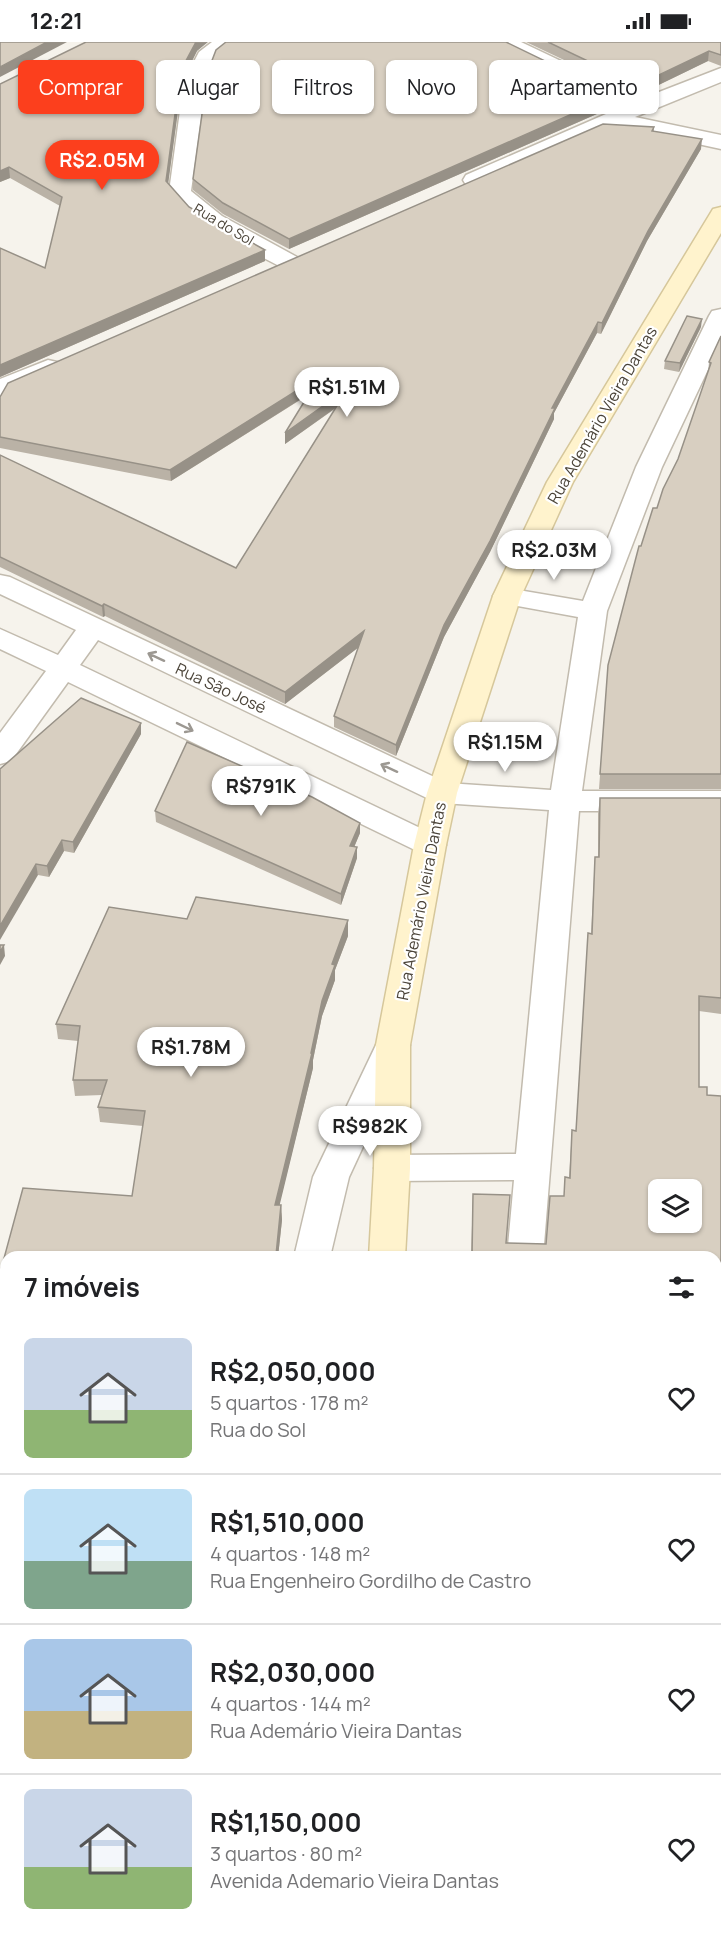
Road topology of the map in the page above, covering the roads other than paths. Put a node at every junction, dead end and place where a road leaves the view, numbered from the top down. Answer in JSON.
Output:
{"nodes":[{"id":1,"x":226,"y":42,"type":"edge"},
{"id":2,"x":506,"y":42,"type":"edge"},
{"id":3,"x":543,"y":60,"type":"edge"},
{"id":4,"x":721,"y":74,"type":"edge"},
{"id":5,"x":659,"y":99,"type":"edge"},
{"id":6,"x":624,"y":114,"type":"edge"},
{"id":7,"x":613,"y":119,"type":"junction"},
{"id":8,"x":721,"y":142,"type":"edge"},
{"id":9,"x":451,"y":190,"type":"edge"},
{"id":10,"x":721,"y":215,"type":"edge"},
{"id":11,"x":310,"y":252,"type":"edge"},
{"id":12,"x":289,"y":262,"type":"junction"},
{"id":13,"x":267,"y":271,"type":"edge"},
{"id":14,"x":721,"y":316,"type":"edge"},
{"id":15,"x":64,"y":360,"type":"edge"},
{"id":16,"x":0,"y":388,"type":"edge"},
{"id":17,"x":0,"y":583,"type":"edge"},
{"id":18,"x":507,"y":596,"type":"junction"},
{"id":19,"x":593,"y":611,"type":"junction"},
{"id":20,"x":93,"y":627,"type":"junction"},
{"id":21,"x":0,"y":638,"type":"edge"},
{"id":22,"x":64,"y":668,"type":"junction"},
{"id":23,"x":0,"y":754,"type":"edge"},
{"id":24,"x":442,"y":793,"type":"junction"},
{"id":25,"x":565,"y":801,"type":"junction"},
{"id":26,"x":721,"y":801,"type":"edge"},
{"id":27,"x":430,"y":845,"type":"junction"},
{"id":28,"x":393,"y":1046,"type":"junction"},
{"id":29,"x":532,"y":1167,"type":"junction"},
{"id":30,"x":392,"y":1168,"type":"junction"},
{"id":31,"x":313,"y":1251,"type":"edge"},
{"id":32,"x":387,"y":1251,"type":"edge"},
{"id":33,"x":525,"y":1251,"type":"edge"}],
"edges":[{"from":1,"to":12,"type":"street","name":"Rua do Sol"},
{"from":2,"to":3,"type":"street"},
{"from":4,"to":5,"type":"street"},
{"from":6,"to":7,"type":"street"},
{"from":7,"to":8,"type":"street"},
{"from":7,"to":9,"type":"street"},
{"from":10,"to":18,"type":"main road","name":"Rua Ademário Vieira Dantas"},
{"from":11,"to":12,"type":"street"},
{"from":12,"to":13,"type":"street"},
{"from":14,"to":19,"type":"street"},
{"from":15,"to":16,"type":"street"},
{"from":17,"to":20,"type":"street","name":"Rua São José"},
{"from":18,"to":19,"type":"street"},
{"from":18,"to":24,"type":"main road","name":"Rua Ademário Vieira Dantas"},
{"from":19,"to":25,"type":"street"},
{"from":20,"to":22,"type":"street"},
{"from":24,"to":20,"type":"street","name":"Rua São José","one_way":true},
{"from":21,"to":22,"type":"street"},
{"from":22,"to":23,"type":"street"},
{"from":22,"to":27,"type":"street","one_way":true},
{"from":24,"to":25,"type":"street"},
{"from":24,"to":27,"type":"main road","name":"Rua Ademário Vieira Dantas"},
{"from":25,"to":26,"type":"street"},
{"from":25,"to":29,"type":"street"},
{"from":27,"to":28,"type":"main road","name":"Rua Ademário Vieira Dantas"},
{"from":28,"to":30,"type":"main road","name":"Rua Ademário Vieira Dantas"},
{"from":28,"to":31,"type":"street"},
{"from":29,"to":30,"type":"street"},
{"from":29,"to":33,"type":"street"},
{"from":30,"to":32,"type":"main road","name":"Rua Ademário Vieira Dantas"}]}
